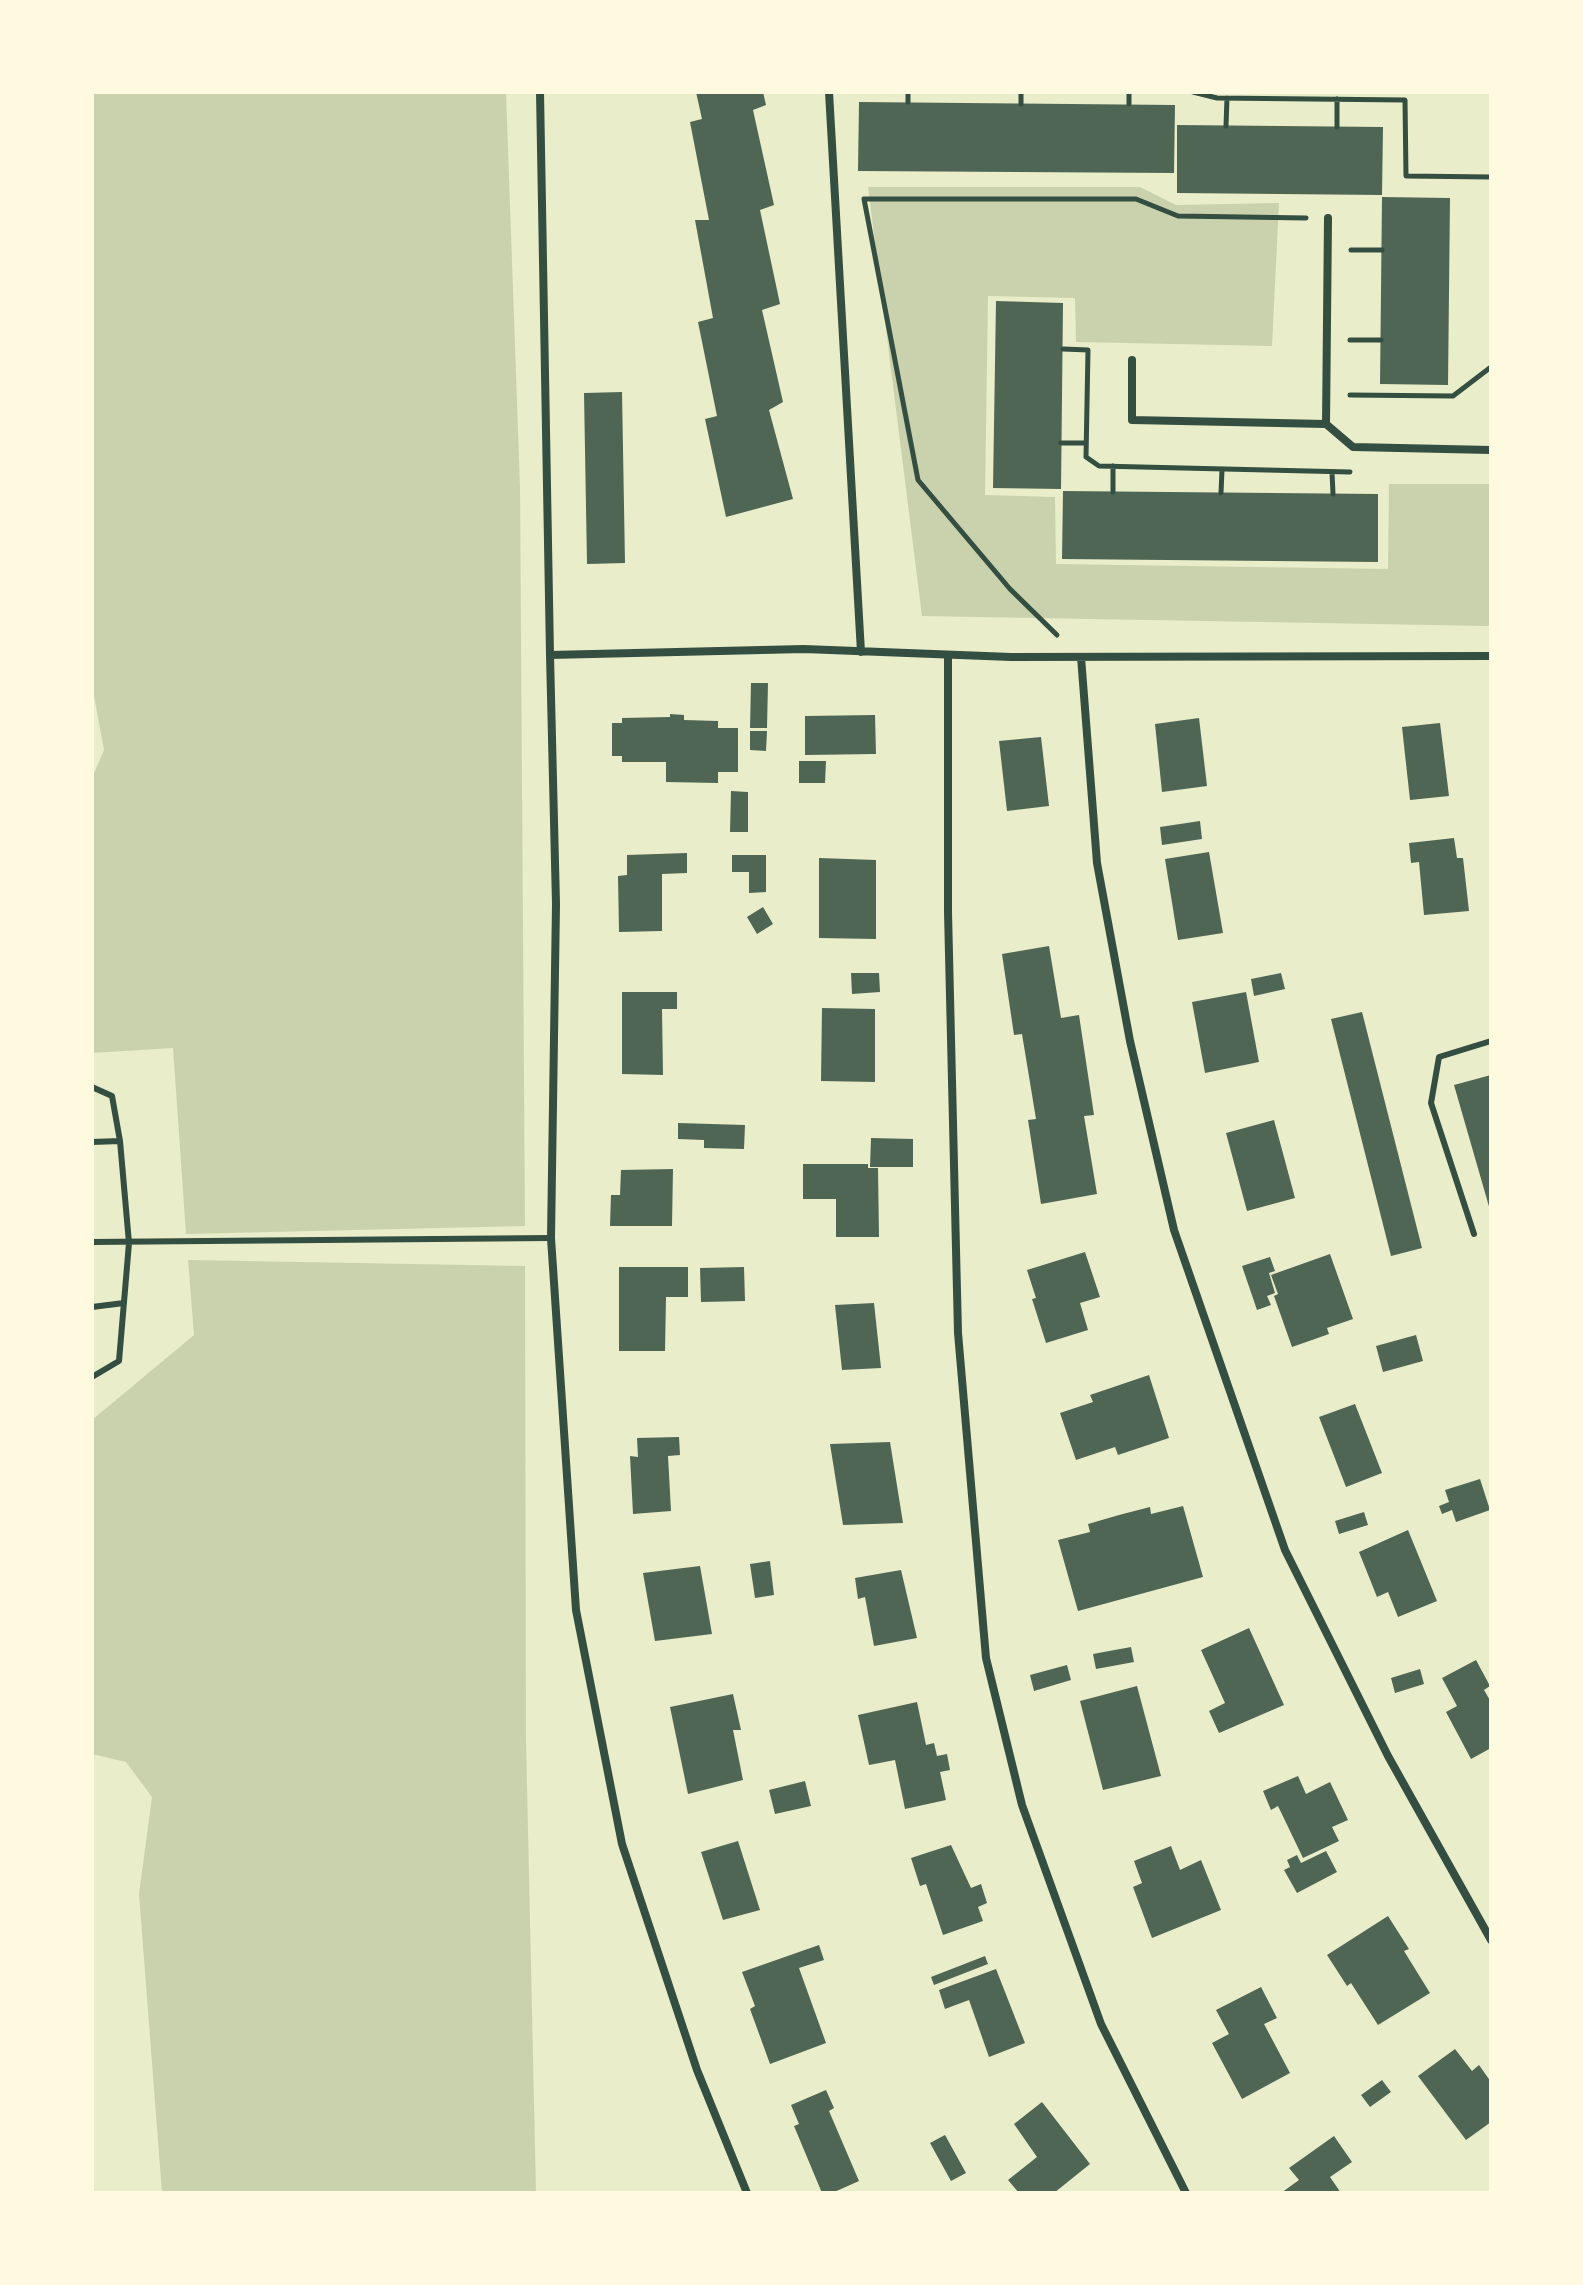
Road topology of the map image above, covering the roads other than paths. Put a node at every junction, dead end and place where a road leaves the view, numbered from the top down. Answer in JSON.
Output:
{"nodes":[{"id":1,"x":540,"y":92,"type":"edge"},
{"id":2,"x":829,"y":92,"type":"edge"},
{"id":3,"x":1328,"y":218,"type":"road end"},
{"id":4,"x":1132,"y":360,"type":"dead end"},
{"id":5,"x":1326,"y":424,"type":"junction"},
{"id":6,"x":1491,"y":450,"type":"edge"},
{"id":7,"x":861,"y":652,"type":"junction"},
{"id":8,"x":550,"y":655,"type":"junction"},
{"id":9,"x":948,"y":655,"type":"junction"},
{"id":10,"x":1491,"y":656,"type":"edge"},
{"id":11,"x":1081,"y":657,"type":"junction"},
{"id":12,"x":1491,"y":1041,"type":"edge"},
{"id":13,"x":92,"y":1087,"type":"edge"},
{"id":14,"x":120,"y":1141,"type":"junction"},
{"id":15,"x":92,"y":1142,"type":"edge"},
{"id":16,"x":1474,"y":1234,"type":"dead end"},
{"id":17,"x":551,"y":1238,"type":"junction"},
{"id":18,"x":92,"y":1242,"type":"edge"},
{"id":19,"x":129,"y":1243,"type":"junction"},
{"id":20,"x":124,"y":1303,"type":"junction"},
{"id":21,"x":92,"y":1307,"type":"edge"},
{"id":22,"x":92,"y":1377,"type":"edge"},
{"id":23,"x":1491,"y":1940,"type":"edge"},
{"id":24,"x":747,"y":2193,"type":"edge"},
{"id":25,"x":1186,"y":2193,"type":"edge"}],
"edges":[{"from":1,"to":8,"type":"street"},
{"from":2,"to":7,"type":"street"},
{"from":3,"to":5,"type":"street"},
{"from":4,"to":5,"type":"street"},
{"from":5,"to":6,"type":"street"},
{"from":7,"to":8,"type":"street"},
{"from":7,"to":9,"type":"street"},
{"from":8,"to":17,"type":"street"},
{"from":9,"to":11,"type":"street"},
{"from":9,"to":25,"type":"street"},
{"from":10,"to":11,"type":"street"},
{"from":11,"to":23,"type":"street"},
{"from":12,"to":16,"type":"lane"},
{"from":13,"to":14,"type":"lane"},
{"from":14,"to":15,"type":"lane"},
{"from":14,"to":19,"type":"lane"},
{"from":17,"to":19,"type":"lane"},
{"from":17,"to":24,"type":"street"},
{"from":18,"to":19,"type":"lane"},
{"from":19,"to":20,"type":"lane"},
{"from":20,"to":21,"type":"lane"},
{"from":20,"to":22,"type":"lane"}]}
